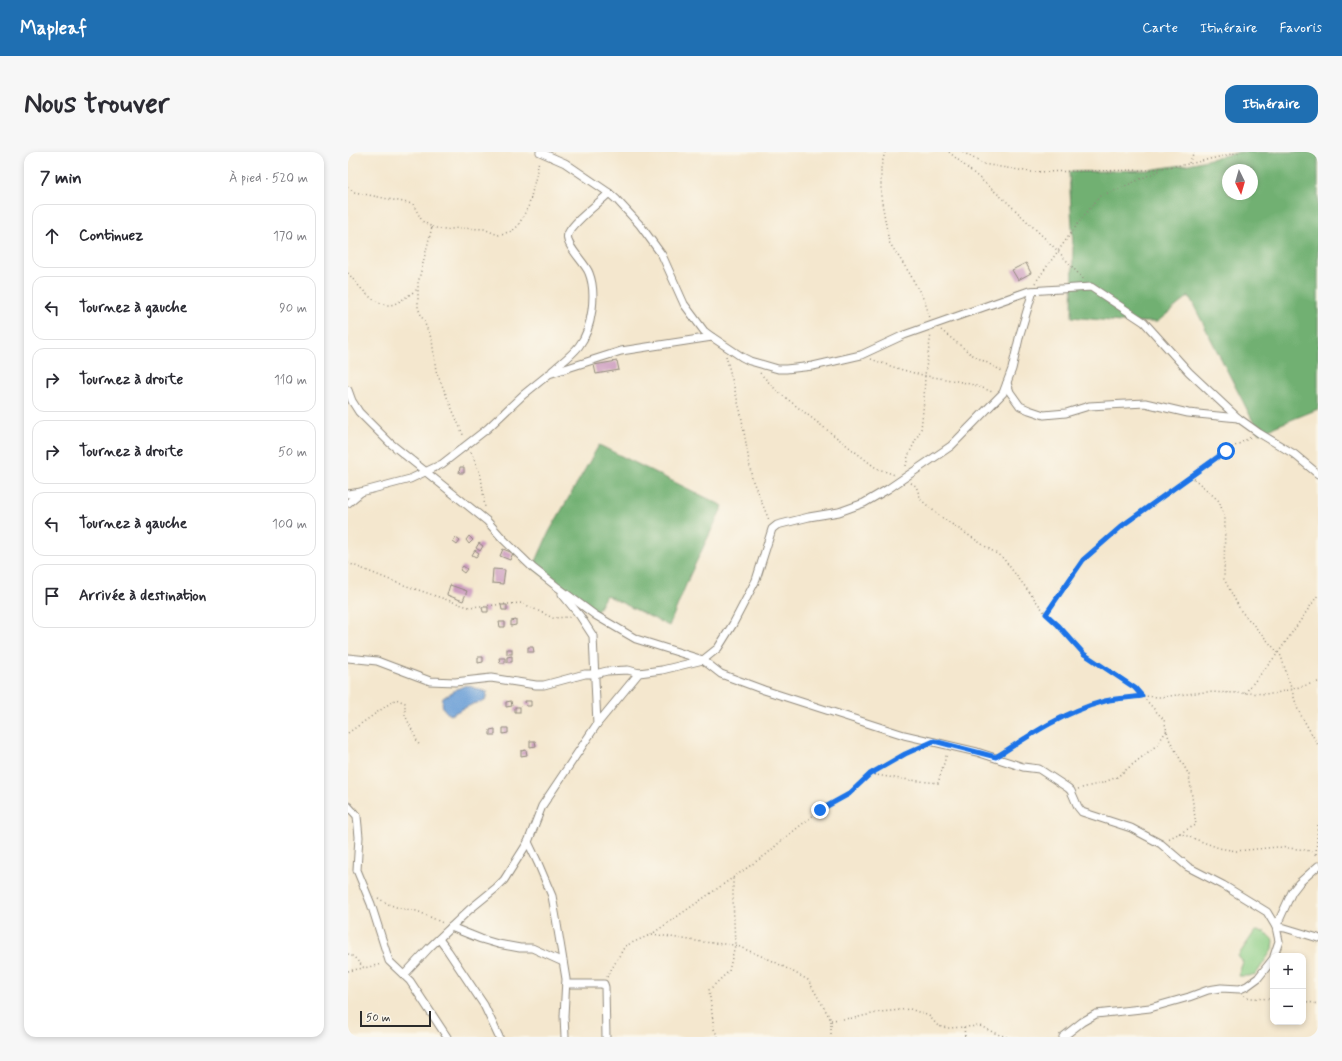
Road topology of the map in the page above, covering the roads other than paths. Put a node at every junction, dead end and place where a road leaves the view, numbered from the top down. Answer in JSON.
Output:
{"nodes":[{"id":1,"x":540,"y":152,"type":"edge"},
{"id":2,"x":609,"y":193,"type":"junction"},
{"id":3,"x":1032,"y":291,"type":"junction"},
{"id":4,"x":712,"y":337,"type":"junction"},
{"id":5,"x":549,"y":374,"type":"junction"},
{"id":6,"x":1007,"y":383,"type":"junction"},
{"id":7,"x":348,"y":390,"type":"edge"},
{"id":8,"x":1238,"y":418,"type":"junction"},
{"id":9,"x":426,"y":472,"type":"junction"},
{"id":10,"x":1318,"y":474,"type":"edge"},
{"id":11,"x":361,"y":492,"type":"junction"},
{"id":12,"x":348,"y":494,"type":"edge"},
{"id":13,"x":348,"y":503,"type":"edge"},
{"id":14,"x":556,"y":586,"type":"junction"},
{"id":15,"x":348,"y":658,"type":"edge"},
{"id":16,"x":703,"y":660,"type":"junction"},
{"id":17,"x":639,"y":673,"type":"junction"},
{"id":18,"x":596,"y":674,"type":"junction"},
{"id":19,"x":597,"y":724,"type":"junction"},
{"id":20,"x":348,"y":806,"type":"edge"},
{"id":21,"x":528,"y":842,"type":"junction"},
{"id":22,"x":1318,"y":866,"type":"edge"},
{"id":23,"x":451,"y":927,"type":"junction"},
{"id":24,"x":1276,"y":927,"type":"junction"},
{"id":25,"x":1318,"y":938,"type":"edge"},
{"id":26,"x":439,"y":939,"type":"junction"},
{"id":27,"x":1275,"y":953,"type":"edge"},
{"id":28,"x":563,"y":962,"type":"junction"},
{"id":29,"x":1270,"y":963,"type":"edge"},
{"id":30,"x":404,"y":975,"type":"junction"},
{"id":31,"x":566,"y":984,"type":"junction"},
{"id":32,"x":1067,"y":1036,"type":"edge"},
{"id":33,"x":447,"y":1037,"type":"edge"},
{"id":34,"x":499,"y":1037,"type":"edge"},
{"id":35,"x":565,"y":1037,"type":"edge"},
{"id":36,"x":606,"y":1037,"type":"edge"}],
"edges":[{"from":1,"to":2,"type":"street"},
{"from":2,"to":4,"type":"street"},
{"from":2,"to":5,"type":"street"},
{"from":3,"to":4,"type":"street"},
{"from":3,"to":6,"type":"street"},
{"from":3,"to":8,"type":"street"},
{"from":4,"to":5,"type":"street"},
{"from":5,"to":9,"type":"street"},
{"from":6,"to":8,"type":"street"},
{"from":6,"to":16,"type":"street"},
{"from":7,"to":9,"type":"street"},
{"from":8,"to":10,"type":"street"},
{"from":9,"to":11,"type":"street"},
{"from":9,"to":14,"type":"street"},
{"from":11,"to":12,"type":"street"},
{"from":11,"to":13,"type":"street"},
{"from":14,"to":16,"type":"street"},
{"from":14,"to":18,"type":"street"},
{"from":15,"to":18,"type":"street"},
{"from":16,"to":17,"type":"street"},
{"from":16,"to":24,"type":"street"},
{"from":17,"to":18,"type":"street"},
{"from":17,"to":19,"type":"street"},
{"from":18,"to":19,"type":"street"},
{"from":19,"to":21,"type":"street"},
{"from":20,"to":30,"type":"street"},
{"from":21,"to":23,"type":"street"},
{"from":21,"to":28,"type":"street"},
{"from":22,"to":24,"type":"street"},
{"from":23,"to":26,"type":"street"},
{"from":23,"to":28,"type":"street"},
{"from":24,"to":25,"type":"street"},
{"from":24,"to":27,"type":"street"},
{"from":26,"to":30,"type":"street"},
{"from":26,"to":34,"type":"street"},
{"from":28,"to":31,"type":"street"},
{"from":29,"to":32,"type":"street"},
{"from":30,"to":33,"type":"street"},
{"from":31,"to":35,"type":"street"},
{"from":31,"to":36,"type":"street"}]}
